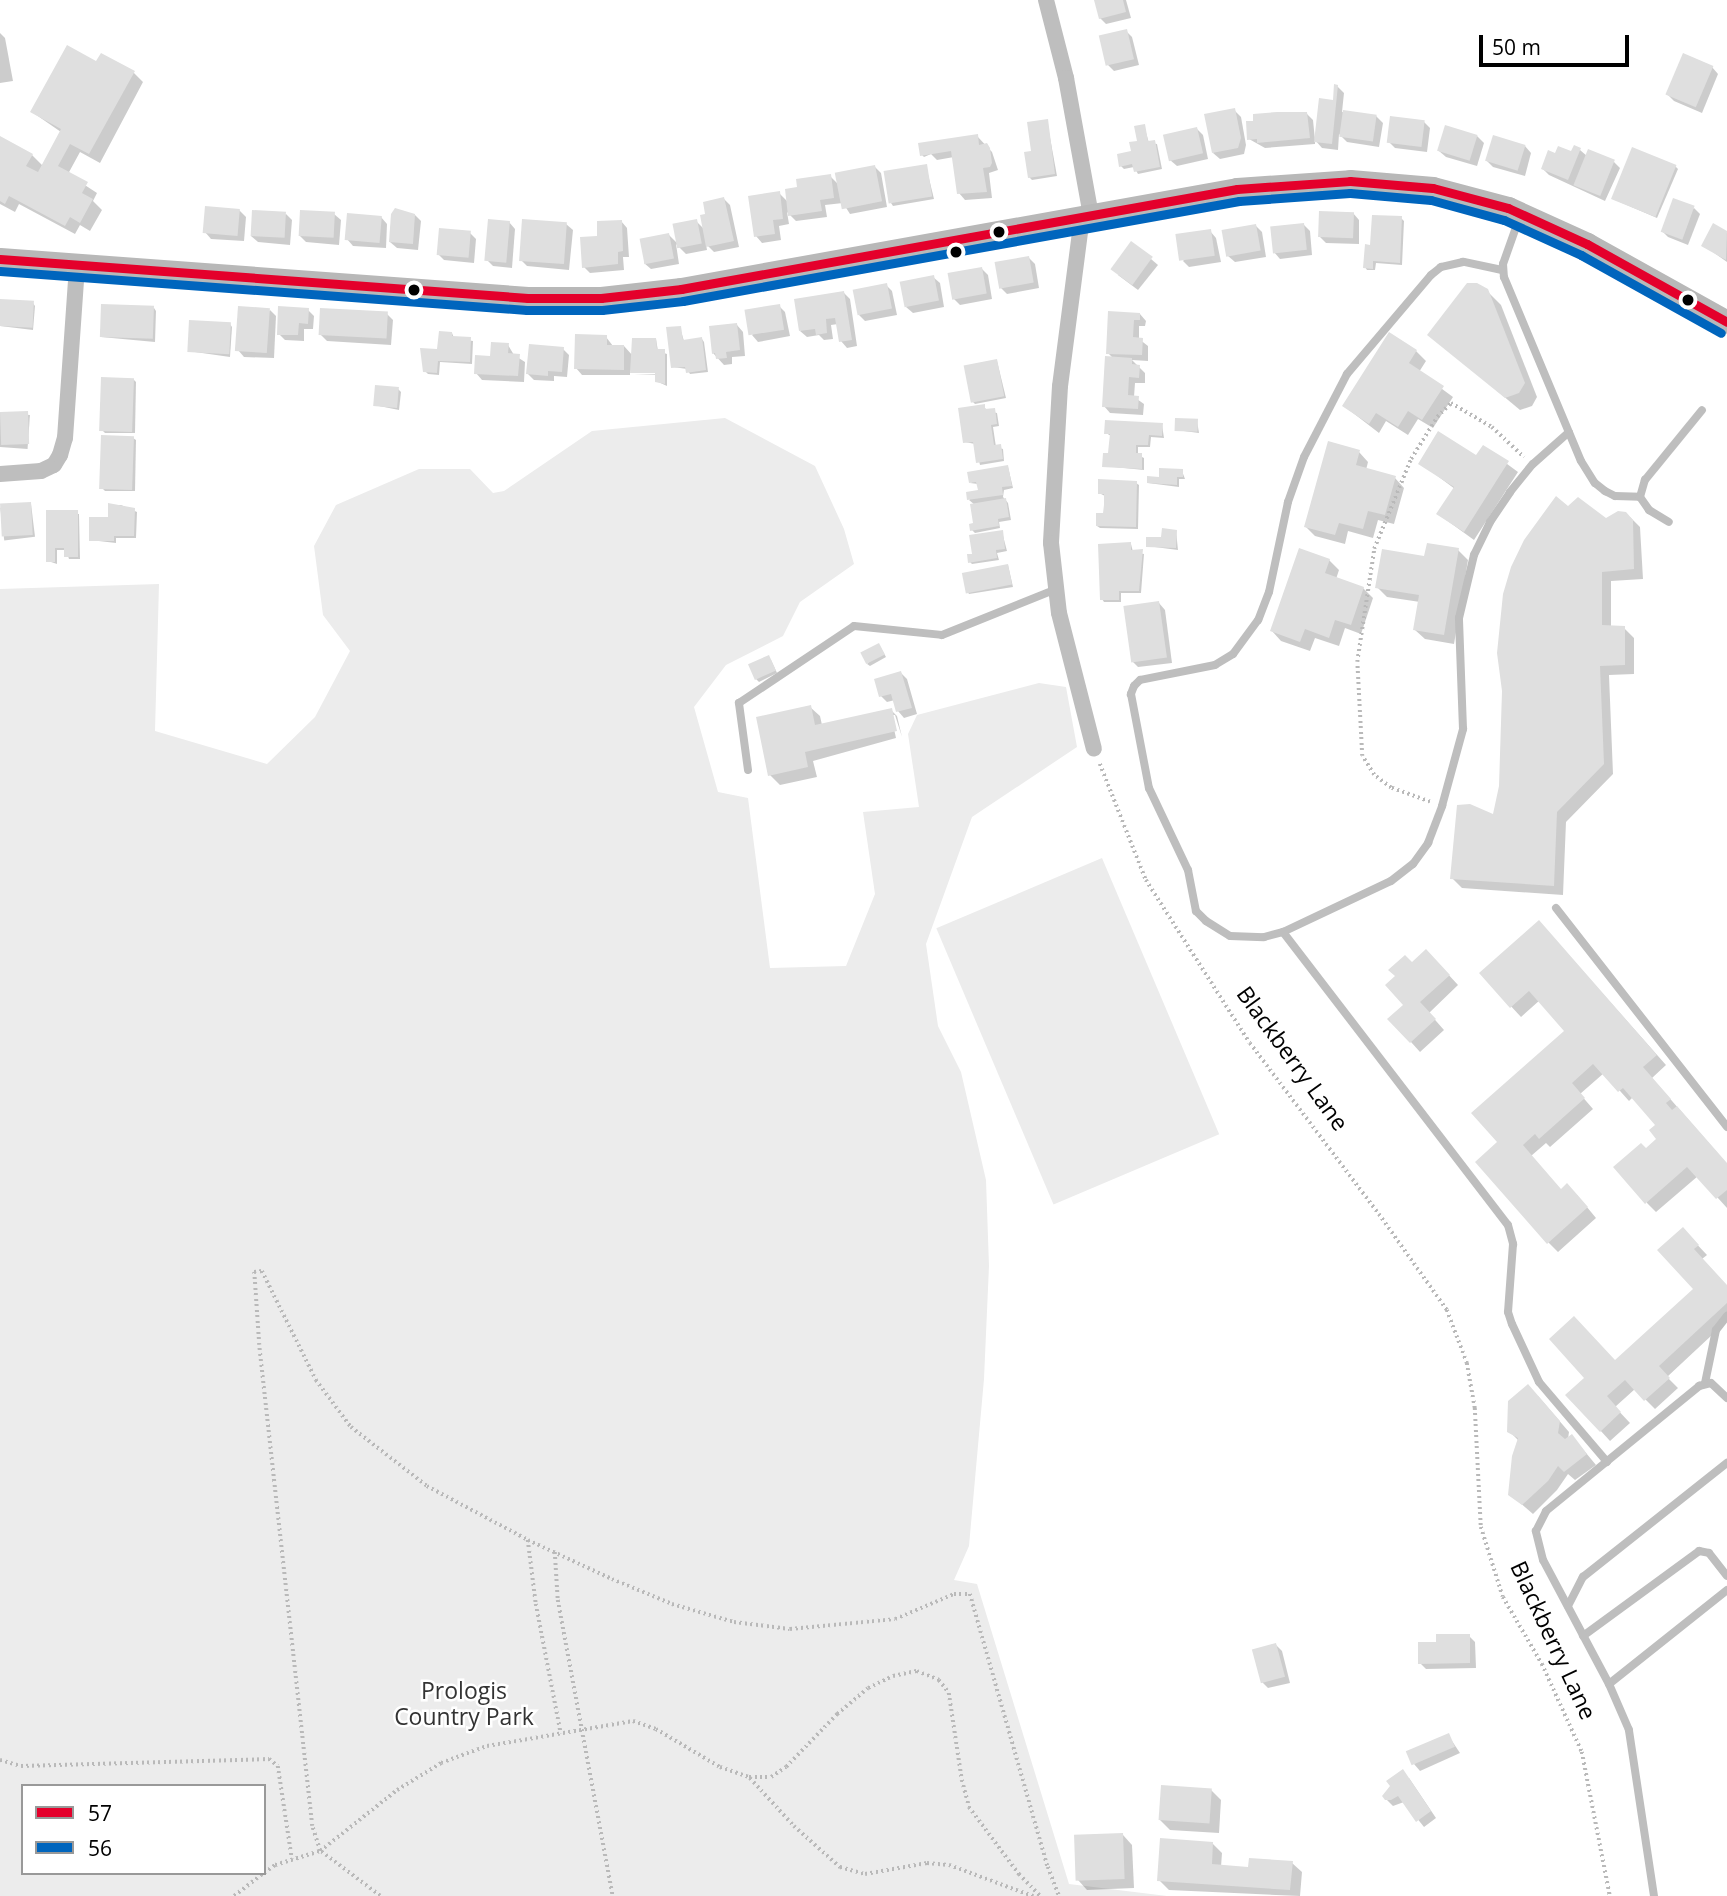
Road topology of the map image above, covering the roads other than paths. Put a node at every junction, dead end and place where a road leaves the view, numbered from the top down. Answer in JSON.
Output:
{"nodes":[{"id":1,"x":1046,"y":0,"type":"edge"},
{"id":2,"x":1521,"y":213,"type":"junction"},
{"id":3,"x":1086,"y":216,"type":"junction"},
{"id":4,"x":0,"y":259,"type":"edge"},
{"id":5,"x":77,"y":265,"type":"junction"},
{"id":6,"x":1502,"y":270,"type":"junction"},
{"id":7,"x":1727,"y":322,"type":"edge"},
{"id":8,"x":1702,"y":410,"type":"dead end"},
{"id":9,"x":1569,"y":432,"type":"junction"},
{"id":10,"x":0,"y":474,"type":"edge"},
{"id":11,"x":1640,"y":497,"type":"junction"},
{"id":12,"x":1668,"y":522,"type":"dead end"},
{"id":13,"x":1054,"y":590,"type":"junction"},
{"id":14,"x":1094,"y":750,"type":"road end"},
{"id":15,"x":748,"y":770,"type":"dead end"},
{"id":16,"x":1556,"y":908,"type":"dead end"},
{"id":17,"x":1283,"y":932,"type":"junction"},
{"id":18,"x":1727,"y":1127,"type":"edge"},
{"id":19,"x":1727,"y":1316,"type":"edge"},
{"id":20,"x":1705,"y":1383,"type":"junction"},
{"id":21,"x":1727,"y":1398,"type":"edge"},
{"id":22,"x":1606,"y":1462,"type":"junction"},
{"id":23,"x":1727,"y":1463,"type":"edge"},
{"id":24,"x":1727,"y":1576,"type":"edge"},
{"id":25,"x":1727,"y":1590,"type":"edge"},
{"id":26,"x":1567,"y":1606,"type":"junction"},
{"id":27,"x":1583,"y":1636,"type":"junction"},
{"id":28,"x":1609,"y":1684,"type":"junction"},
{"id":29,"x":1654,"y":1896,"type":"edge"}],
"edges":[{"from":1,"to":3,"type":"street"},
{"from":2,"to":3,"type":"street"},
{"from":2,"to":6,"type":"lane"},
{"from":2,"to":7,"type":"street"},
{"from":3,"to":5,"type":"street"},
{"from":3,"to":13,"type":"street"},
{"from":4,"to":5,"type":"street"},
{"from":5,"to":10,"type":"street"},
{"from":6,"to":9,"type":"lane"},
{"from":6,"to":17,"type":"lane"},
{"from":8,"to":11,"type":"lane"},
{"from":9,"to":11,"type":"lane"},
{"from":9,"to":17,"type":"lane"},
{"from":11,"to":12,"type":"lane"},
{"from":13,"to":14,"type":"street"},
{"from":13,"to":15,"type":"lane"},
{"from":16,"to":18,"type":"lane"},
{"from":17,"to":22,"type":"lane"},
{"from":19,"to":20,"type":"lane"},
{"from":20,"to":21,"type":"lane"},
{"from":20,"to":22,"type":"lane"},
{"from":22,"to":26,"type":"lane"},
{"from":23,"to":26,"type":"lane"},
{"from":24,"to":27,"type":"lane"},
{"from":25,"to":28,"type":"lane"},
{"from":26,"to":27,"type":"lane"},
{"from":27,"to":28,"type":"lane"},
{"from":28,"to":29,"type":"lane"}]}
